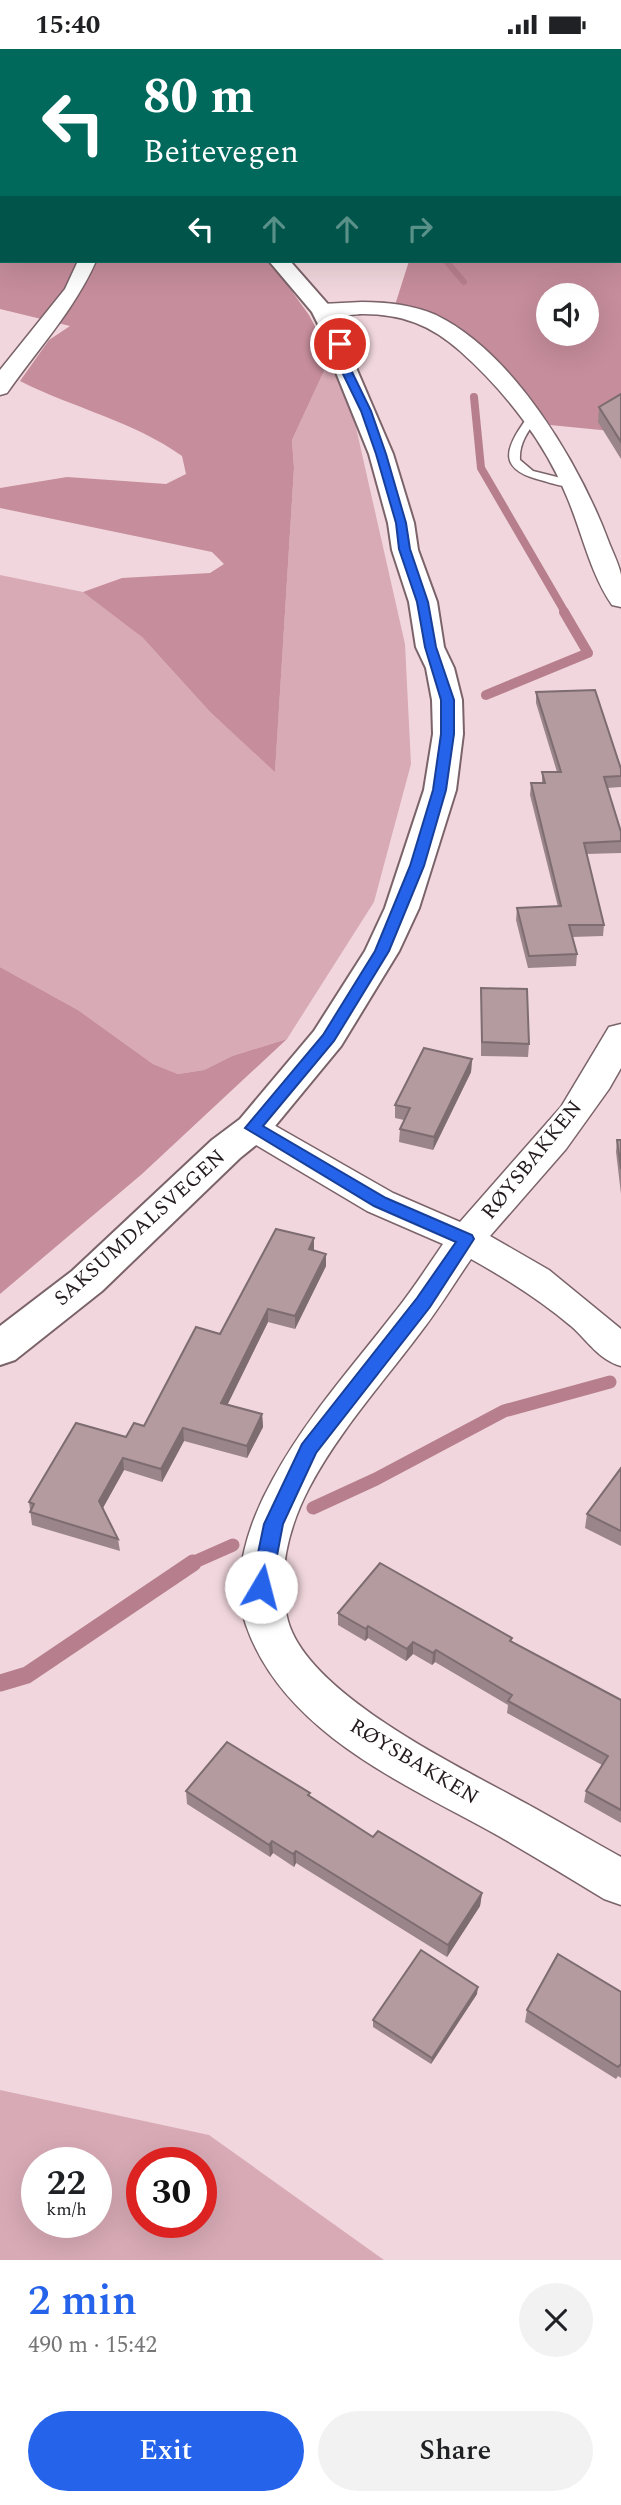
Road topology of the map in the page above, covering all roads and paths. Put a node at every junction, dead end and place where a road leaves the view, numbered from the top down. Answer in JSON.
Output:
{"nodes":[{"id":1,"x":86,"y":263,"type":"edge"},
{"id":2,"x":281,"y":263,"type":"edge"},
{"id":3,"x":322,"y":310,"type":"junction"},
{"id":4,"x":0,"y":389,"type":"edge"},
{"id":5,"x":531,"y":420,"type":"junction"},
{"id":6,"x":573,"y":484,"type":"junction"},
{"id":7,"x":621,"y":600,"type":"edge"},
{"id":8,"x":621,"y":1034,"type":"edge"},
{"id":9,"x":253,"y":1128,"type":"junction"},
{"id":10,"x":466,"y":1239,"type":"junction"},
{"id":11,"x":0,"y":1349,"type":"edge"},
{"id":12,"x":621,"y":1352,"type":"edge"},
{"id":13,"x":621,"y":1883,"type":"edge"}],
"edges":[{"from":1,"to":4,"type":"street"},
{"from":2,"to":3,"type":"main road","name":"SAKSUMDALSVEGEN"},
{"from":3,"to":5,"type":"street"},
{"from":3,"to":9,"type":"main road","name":"SAKSUMDALSVEGEN"},
{"from":5,"to":6,"type":"street"},
{"from":5,"to":6,"type":"lane"},
{"from":6,"to":7,"type":"street"},
{"from":8,"to":10,"type":"street","name":"RØYSBAKKEN"},
{"from":9,"to":10,"type":"street"},
{"from":9,"to":11,"type":"main road","name":"SAKSUMDALSVEGEN"},
{"from":10,"to":12,"type":"street"},
{"from":10,"to":13,"type":"street","name":"RØYSBAKKEN"}]}
